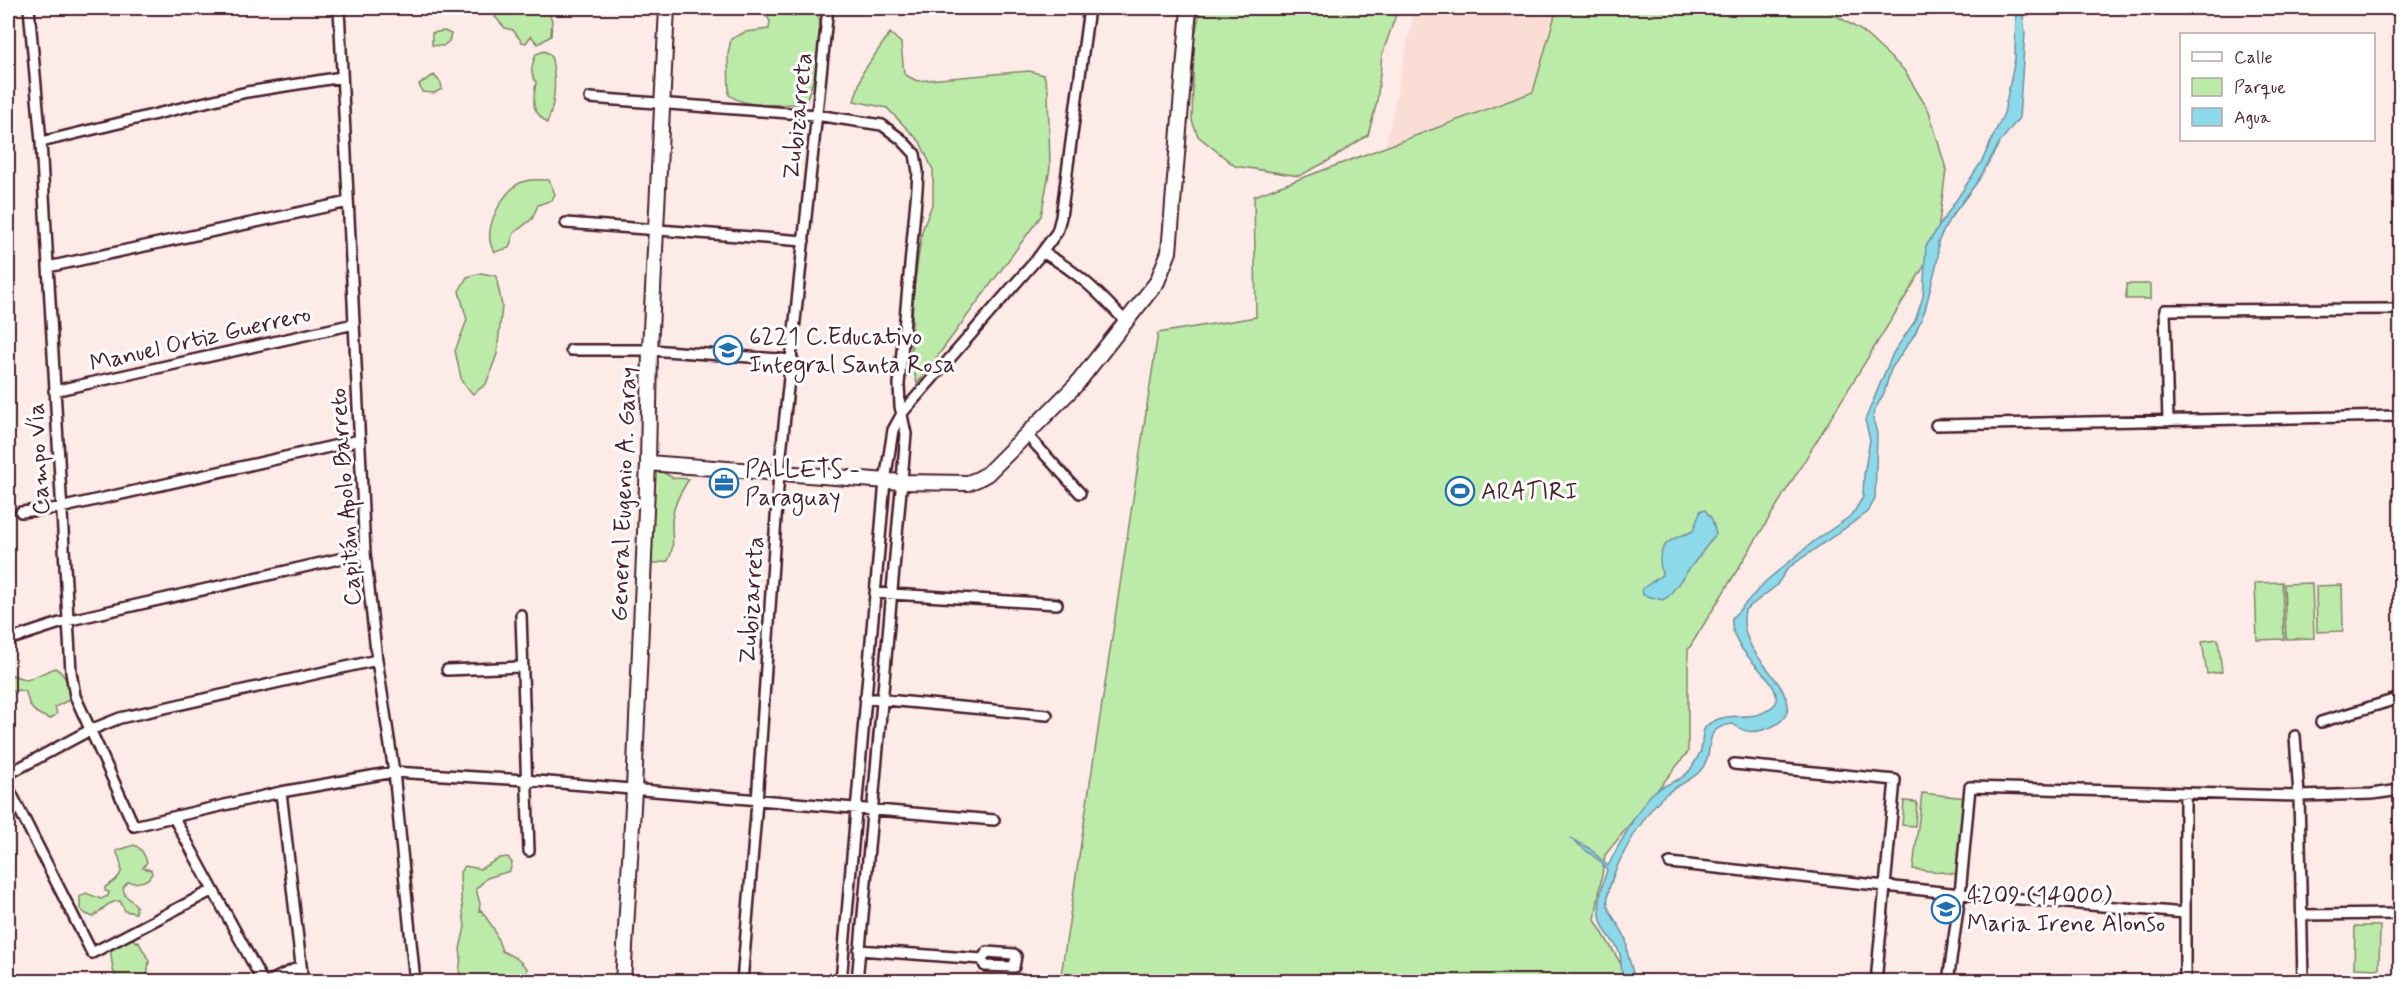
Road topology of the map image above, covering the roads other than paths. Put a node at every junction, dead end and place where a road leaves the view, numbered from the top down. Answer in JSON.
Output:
{"nodes":[{"id":1,"x":29,"y":8,"type":"edge"},
{"id":2,"x":339,"y":8,"type":"edge"},
{"id":3,"x":667,"y":8,"type":"edge"},
{"id":4,"x":828,"y":8,"type":"edge"},
{"id":5,"x":1089,"y":8,"type":"edge"},
{"id":6,"x":1189,"y":8,"type":"edge"},
{"id":7,"x":342,"y":77,"type":"junction"},
{"id":8,"x":590,"y":98,"type":"dead end"},
{"id":9,"x":662,"y":104,"type":"junction"},
{"id":10,"x":816,"y":115,"type":"junction"},
{"id":11,"x":41,"y":142,"type":"junction"},
{"id":12,"x":348,"y":202,"type":"junction"},
{"id":13,"x":566,"y":223,"type":"dead end"},
{"id":14,"x":655,"y":230,"type":"junction"},
{"id":15,"x":804,"y":242,"type":"junction"},
{"id":16,"x":1042,"y":252,"type":"junction"},
{"id":17,"x":48,"y":267,"type":"junction"},
{"id":18,"x":2400,"y":309,"type":"edge"},
{"id":19,"x":1126,"y":322,"type":"junction"},
{"id":20,"x":354,"y":324,"type":"junction"},
{"id":21,"x":571,"y":350,"type":"dead end"},
{"id":22,"x":650,"y":350,"type":"junction"},
{"id":23,"x":793,"y":360,"type":"junction"},
{"id":24,"x":54,"y":391,"type":"junction"},
{"id":25,"x":903,"y":412,"type":"junction"},
{"id":26,"x":2400,"y":416,"type":"edge"},
{"id":27,"x":2168,"y":421,"type":"junction"},
{"id":28,"x":1936,"y":424,"type":"dead end"},
{"id":29,"x":1027,"y":435,"type":"junction"},
{"id":30,"x":360,"y":440,"type":"junction"},
{"id":31,"x":648,"y":463,"type":"junction"},
{"id":32,"x":779,"y":473,"type":"junction"},
{"id":33,"x":885,"y":481,"type":"junction"},
{"id":34,"x":900,"y":482,"type":"junction"},
{"id":35,"x":1080,"y":493,"type":"dead end"},
{"id":36,"x":60,"y":508,"type":"junction"},
{"id":37,"x":21,"y":512,"type":"dead end"},
{"id":38,"x":365,"y":553,"type":"junction"},
{"id":39,"x":875,"y":593,"type":"junction"},
{"id":40,"x":890,"y":595,"type":"junction"},
{"id":41,"x":1057,"y":604,"type":"dead end"},
{"id":42,"x":521,"y":615,"type":"dead end"},
{"id":43,"x":66,"y":621,"type":"junction"},
{"id":44,"x":8,"y":640,"type":"edge"},
{"id":45,"x":377,"y":660,"type":"junction"},
{"id":46,"x":522,"y":667,"type":"junction"},
{"id":47,"x":447,"y":670,"type":"dead end"},
{"id":48,"x":865,"y":698,"type":"junction"},
{"id":49,"x":2400,"y":698,"type":"edge"},
{"id":50,"x":882,"y":699,"type":"junction"},
{"id":51,"x":1047,"y":715,"type":"dead end"},
{"id":52,"x":2321,"y":722,"type":"dead end"},
{"id":53,"x":90,"y":730,"type":"junction"},
{"id":54,"x":2295,"y":736,"type":"dead end"},
{"id":55,"x":1734,"y":764,"type":"dead end"},
{"id":56,"x":394,"y":772,"type":"junction"},
{"id":57,"x":8,"y":774,"type":"edge"},
{"id":58,"x":525,"y":780,"type":"junction"},
{"id":59,"x":8,"y":787,"type":"edge"},
{"id":60,"x":634,"y":789,"type":"junction"},
{"id":61,"x":2400,"y":790,"type":"edge"},
{"id":62,"x":281,"y":792,"type":"junction"},
{"id":63,"x":2185,"y":795,"type":"junction"},
{"id":64,"x":2299,"y":796,"type":"junction"},
{"id":65,"x":757,"y":802,"type":"junction"},
{"id":66,"x":855,"y":808,"type":"junction"},
{"id":67,"x":871,"y":809,"type":"junction"},
{"id":68,"x":174,"y":818,"type":"junction"},
{"id":69,"x":994,"y":820,"type":"dead end"},
{"id":70,"x":529,"y":851,"type":"dead end"},
{"id":71,"x":1670,"y":863,"type":"dead end"},
{"id":72,"x":1886,"y":886,"type":"junction"},
{"id":73,"x":213,"y":890,"type":"junction"},
{"id":74,"x":1960,"y":894,"type":"junction"},
{"id":75,"x":2185,"y":913,"type":"junction"},
{"id":76,"x":2400,"y":914,"type":"edge"},
{"id":77,"x":2302,"y":915,"type":"junction"},
{"id":78,"x":860,"y":950,"type":"junction"},
{"id":79,"x":982,"y":959,"type":"dead end"},
{"id":80,"x":301,"y":966,"type":"junction"},
{"id":81,"x":263,"y":981,"type":"edge"},
{"id":82,"x":268,"y":981,"type":"edge"},
{"id":83,"x":303,"y":981,"type":"edge"},
{"id":84,"x":415,"y":981,"type":"edge"},
{"id":85,"x":623,"y":981,"type":"edge"},
{"id":86,"x":742,"y":981,"type":"edge"},
{"id":87,"x":842,"y":981,"type":"edge"},
{"id":88,"x":857,"y":981,"type":"edge"},
{"id":89,"x":1876,"y":981,"type":"edge"},
{"id":90,"x":1948,"y":981,"type":"edge"},
{"id":91,"x":2185,"y":981,"type":"edge"},
{"id":92,"x":2303,"y":981,"type":"edge"}],
"edges":[{"from":1,"to":11,"type":"street","name":"Campo Vía"},
{"from":2,"to":7,"type":"street","name":"Capitán Apolo Barreto"},
{"from":3,"to":9,"type":"street","name":"General Eugenio A. Garay"},
{"from":4,"to":10,"type":"street","name":"Zubizarreta"},
{"from":5,"to":16,"type":"street"},
{"from":6,"to":19,"type":"street"},
{"from":7,"to":11,"type":"street"},
{"from":7,"to":12,"type":"street","name":"Capitán Apolo Barreto"},
{"from":8,"to":9,"type":"street"},
{"from":9,"to":10,"type":"street"},
{"from":9,"to":14,"type":"street","name":"General Eugenio A. Garay"},
{"from":10,"to":15,"type":"street","name":"Zubizarreta"},
{"from":10,"to":25,"type":"street"},
{"from":11,"to":17,"type":"street","name":"Campo Vía"},
{"from":12,"to":17,"type":"street"},
{"from":12,"to":20,"type":"street","name":"Capitán Apolo Barreto"},
{"from":13,"to":14,"type":"street"},
{"from":14,"to":15,"type":"street"},
{"from":14,"to":22,"type":"street","name":"General Eugenio A. Garay"},
{"from":15,"to":23,"type":"street","name":"Zubizarreta"},
{"from":16,"to":19,"type":"street"},
{"from":16,"to":25,"type":"street"},
{"from":17,"to":24,"type":"street","name":"Campo Vía"},
{"from":18,"to":27,"type":"street"},
{"from":19,"to":29,"type":"street"},
{"from":20,"to":24,"type":"street","name":"Manuel Ortiz Guerrero"},
{"from":20,"to":30,"type":"street","name":"Capitán Apolo Barreto"},
{"from":21,"to":22,"type":"street"},
{"from":22,"to":23,"type":"street"},
{"from":22,"to":31,"type":"street","name":"General Eugenio A. Garay"},
{"from":23,"to":32,"type":"street","name":"Zubizarreta"},
{"from":24,"to":36,"type":"street","name":"Campo Vía"},
{"from":25,"to":33,"type":"street"},
{"from":25,"to":34,"type":"street"},
{"from":26,"to":27,"type":"street"},
{"from":27,"to":28,"type":"street"},
{"from":29,"to":34,"type":"street"},
{"from":29,"to":35,"type":"street"},
{"from":30,"to":36,"type":"street"},
{"from":30,"to":38,"type":"street","name":"Capitán Apolo Barreto"},
{"from":31,"to":32,"type":"street"},
{"from":31,"to":60,"type":"street","name":"General Eugenio A. Garay"},
{"from":32,"to":33,"type":"street"},
{"from":32,"to":65,"type":"street","name":"Zubizarreta"},
{"from":33,"to":34,"type":"street"},
{"from":33,"to":39,"type":"street"},
{"from":34,"to":40,"type":"street"},
{"from":36,"to":37,"type":"street"},
{"from":36,"to":43,"type":"street","name":"Campo Vía"},
{"from":38,"to":43,"type":"street"},
{"from":38,"to":45,"type":"street","name":"Capitán Apolo Barreto"},
{"from":39,"to":40,"type":"street"},
{"from":39,"to":48,"type":"street"},
{"from":40,"to":41,"type":"street"},
{"from":40,"to":50,"type":"street"},
{"from":42,"to":46,"type":"street"},
{"from":43,"to":44,"type":"street"},
{"from":43,"to":53,"type":"street","name":"Campo Vía"},
{"from":45,"to":53,"type":"street"},
{"from":45,"to":56,"type":"street","name":"Capitán Apolo Barreto"},
{"from":46,"to":47,"type":"street"},
{"from":46,"to":58,"type":"street"},
{"from":48,"to":50,"type":"street"},
{"from":48,"to":66,"type":"street"},
{"from":49,"to":52,"type":"street"},
{"from":50,"to":51,"type":"street"},
{"from":50,"to":67,"type":"street"},
{"from":53,"to":57,"type":"street"},
{"from":53,"to":68,"type":"street","name":"Campo Vía"},
{"from":54,"to":64,"type":"street"},
{"from":55,"to":72,"type":"street"},
{"from":56,"to":58,"type":"street"},
{"from":56,"to":62,"type":"street"},
{"from":56,"to":84,"type":"street","name":"Capitán Apolo Barreto"},
{"from":58,"to":60,"type":"street"},
{"from":58,"to":70,"type":"street"},
{"from":59,"to":73,"type":"street"},
{"from":60,"to":65,"type":"street"},
{"from":60,"to":85,"type":"street","name":"General Eugenio A. Garay"},
{"from":61,"to":64,"type":"street"},
{"from":62,"to":68,"type":"street"},
{"from":62,"to":80,"type":"street"},
{"from":63,"to":64,"type":"street"},
{"from":63,"to":74,"type":"street"},
{"from":63,"to":75,"type":"street"},
{"from":64,"to":77,"type":"street"},
{"from":65,"to":66,"type":"street"},
{"from":65,"to":86,"type":"street","name":"Zubizarreta"},
{"from":66,"to":67,"type":"street"},
{"from":66,"to":87,"type":"street"},
{"from":67,"to":69,"type":"street"},
{"from":67,"to":78,"type":"street"},
{"from":68,"to":73,"type":"street"},
{"from":71,"to":72,"type":"street"},
{"from":72,"to":74,"type":"street"},
{"from":72,"to":89,"type":"street"},
{"from":73,"to":81,"type":"street"},
{"from":74,"to":75,"type":"street"},
{"from":74,"to":90,"type":"street"},
{"from":75,"to":91,"type":"street"},
{"from":76,"to":77,"type":"street"},
{"from":77,"to":92,"type":"street"},
{"from":78,"to":79,"type":"street"},
{"from":78,"to":88,"type":"street"},
{"from":80,"to":82,"type":"street"},
{"from":80,"to":83,"type":"street"}]}
